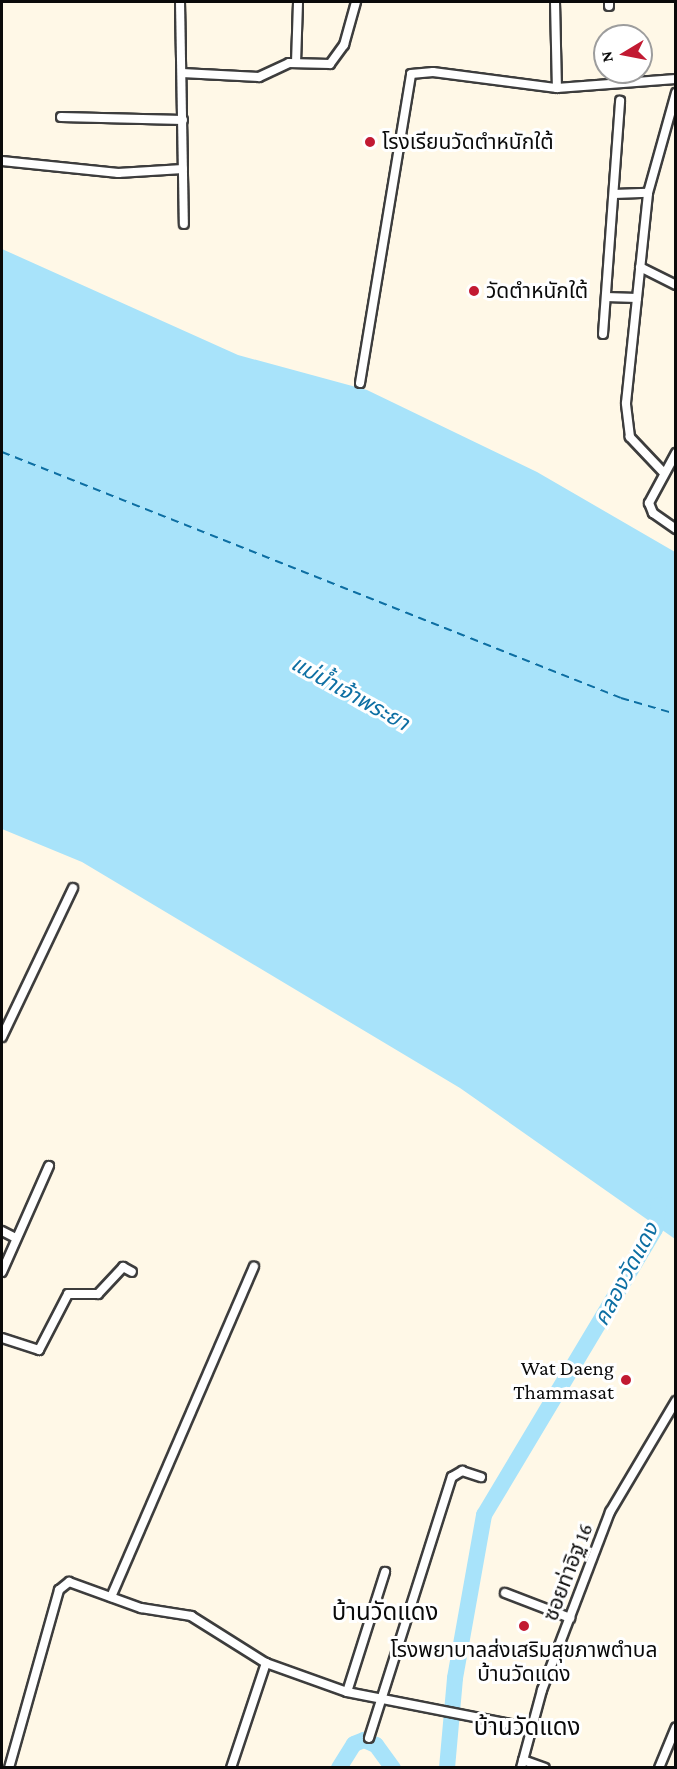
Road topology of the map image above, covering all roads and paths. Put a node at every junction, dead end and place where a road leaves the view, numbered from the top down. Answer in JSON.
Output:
{"nodes":[{"id":1,"x":180,"y":2,"type":"edge"},
{"id":2,"x":298,"y":2,"type":"edge"},
{"id":3,"x":356,"y":2,"type":"edge"},
{"id":4,"x":555,"y":2,"type":"edge"},
{"id":5,"x":296,"y":63,"type":"junction"},
{"id":6,"x":182,"y":73,"type":"junction"},
{"id":7,"x":675,"y":79,"type":"edge"},
{"id":8,"x":557,"y":88,"type":"junction"},
{"id":9,"x":675,"y":93,"type":"edge"},
{"id":10,"x":621,"y":101,"type":"dead end"},
{"id":11,"x":61,"y":117,"type":"dead end"},
{"id":12,"x":183,"y":120,"type":"junction"},
{"id":13,"x":2,"y":160,"type":"edge"},
{"id":14,"x":183,"y":169,"type":"junction"},
{"id":15,"x":648,"y":193,"type":"junction"},
{"id":16,"x":614,"y":194,"type":"junction"},
{"id":17,"x":184,"y":224,"type":"dead end"},
{"id":18,"x":640,"y":267,"type":"junction"},
{"id":19,"x":675,"y":285,"type":"edge"},
{"id":20,"x":606,"y":297,"type":"junction"},
{"id":21,"x":637,"y":298,"type":"junction"},
{"id":22,"x":603,"y":334,"type":"dead end"},
{"id":23,"x":360,"y":383,"type":"dead end"},
{"id":24,"x":675,"y":453,"type":"edge"},
{"id":25,"x":664,"y":473,"type":"junction"},
{"id":26,"x":675,"y":529,"type":"edge"},
{"id":27,"x":73,"y":888,"type":"dead end"},
{"id":28,"x":2,"y":1037,"type":"edge"},
{"id":29,"x":50,"y":1166,"type":"dead end"},
{"id":30,"x":2,"y":1231,"type":"edge"},
{"id":31,"x":16,"y":1238,"type":"junction"},
{"id":32,"x":254,"y":1267,"type":"dead end"},
{"id":33,"x":2,"y":1272,"type":"edge"},
{"id":34,"x":132,"y":1272,"type":"dead end"},
{"id":35,"x":2,"y":1338,"type":"edge"},
{"id":36,"x":675,"y":1401,"type":"edge"},
{"id":37,"x":481,"y":1477,"type":"dead end"},
{"id":38,"x":385,"y":1572,"type":"dead end"},
{"id":39,"x":505,"y":1593,"type":"dead end"},
{"id":40,"x":111,"y":1597,"type":"junction"},
{"id":41,"x":570,"y":1618,"type":"junction"},
{"id":42,"x":266,"y":1663,"type":"junction"},
{"id":43,"x":347,"y":1692,"type":"junction"},
{"id":44,"x":382,"y":1701,"type":"junction"},
{"id":45,"x":675,"y":1727,"type":"edge"},
{"id":46,"x":531,"y":1728,"type":"junction"},
{"id":47,"x":369,"y":1738,"type":"dead end"},
{"id":48,"x":522,"y":1764,"type":"edge"},
{"id":49,"x":9,"y":1767,"type":"edge"},
{"id":50,"x":231,"y":1767,"type":"edge"},
{"id":51,"x":545,"y":1767,"type":"edge"},
{"id":52,"x":659,"y":1767,"type":"edge"}],
"edges":[{"from":1,"to":6,"type":"street"},
{"from":2,"to":5,"type":"street"},
{"from":3,"to":5,"type":"street"},
{"from":4,"to":8,"type":"street"},
{"from":5,"to":6,"type":"street"},
{"from":6,"to":12,"type":"street"},
{"from":7,"to":8,"type":"street"},
{"from":8,"to":23,"type":"street"},
{"from":9,"to":15,"type":"street"},
{"from":10,"to":16,"type":"street"},
{"from":11,"to":12,"type":"street"},
{"from":12,"to":14,"type":"street"},
{"from":13,"to":14,"type":"street"},
{"from":14,"to":17,"type":"street"},
{"from":15,"to":16,"type":"street"},
{"from":15,"to":18,"type":"street"},
{"from":16,"to":20,"type":"street"},
{"from":18,"to":19,"type":"street"},
{"from":18,"to":21,"type":"street"},
{"from":20,"to":21,"type":"street"},
{"from":20,"to":22,"type":"street"},
{"from":21,"to":25,"type":"street"},
{"from":24,"to":25,"type":"street"},
{"from":25,"to":26,"type":"street"},
{"from":27,"to":28,"type":"street"},
{"from":29,"to":31,"type":"street"},
{"from":30,"to":31,"type":"street"},
{"from":31,"to":33,"type":"street"},
{"from":32,"to":40,"type":"street"},
{"from":34,"to":35,"type":"street"},
{"from":36,"to":41,"type":"street","name":"ซอยท่าอิฐ 16"},
{"from":37,"to":44,"type":"street"},
{"from":38,"to":43,"type":"street"},
{"from":39,"to":41,"type":"street"},
{"from":40,"to":42,"type":"street"},
{"from":40,"to":49,"type":"street"},
{"from":41,"to":46,"type":"street","name":"ซอยท่าอิฐ 16"},
{"from":42,"to":43,"type":"street"},
{"from":42,"to":50,"type":"street"},
{"from":43,"to":44,"type":"street"},
{"from":44,"to":46,"type":"street"},
{"from":44,"to":47,"type":"street"},
{"from":45,"to":52,"type":"street"},
{"from":46,"to":48,"type":"street","name":"ซอยท่าอิฐ 16"},
{"from":48,"to":51,"type":"street"}]}
